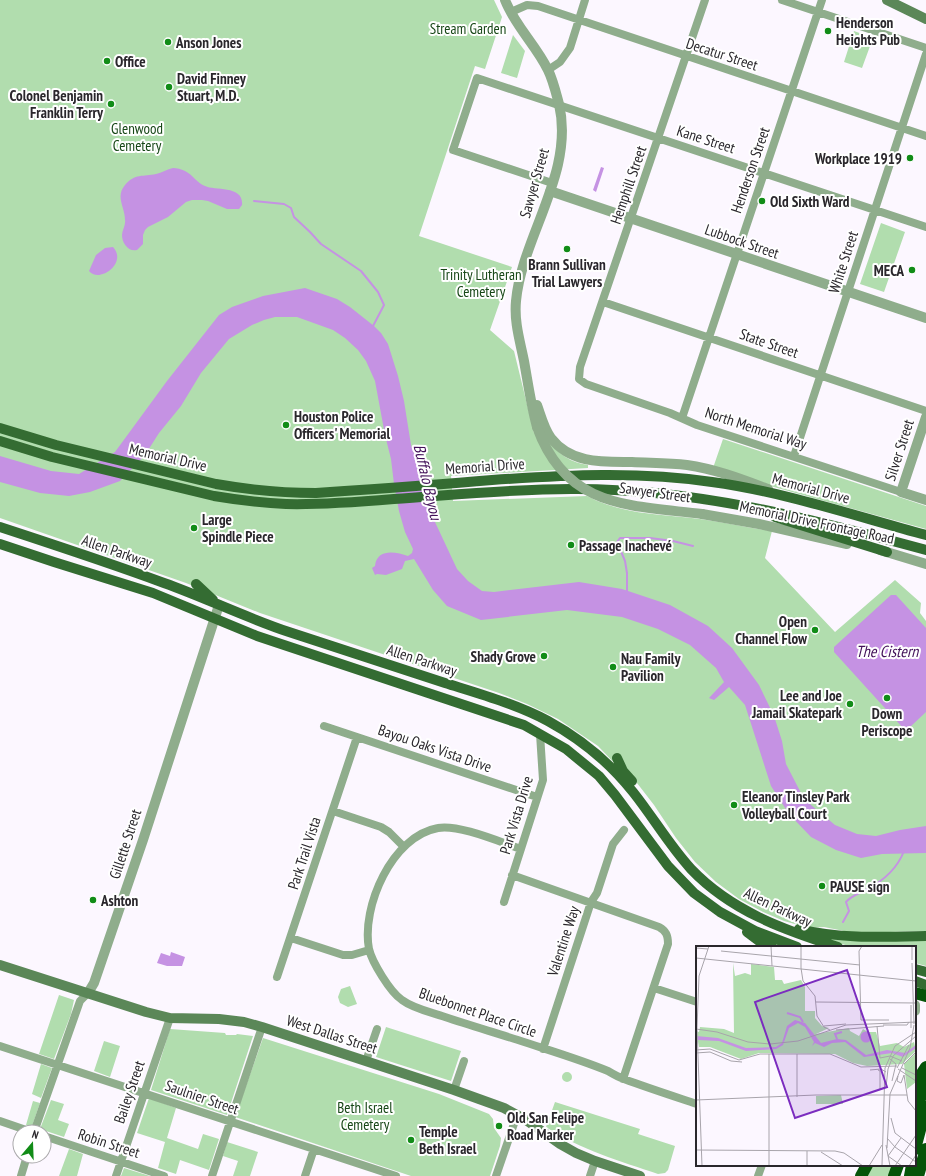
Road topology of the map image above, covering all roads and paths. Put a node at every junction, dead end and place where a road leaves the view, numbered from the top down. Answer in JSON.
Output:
{"nodes":[{"id":1,"x":505,"y":0,"type":"edge"},
{"id":2,"x":585,"y":0,"type":"edge"},
{"id":3,"x":705,"y":0,"type":"edge"},
{"id":4,"x":782,"y":0,"type":"edge"},
{"id":5,"x":822,"y":0,"type":"edge"},
{"id":6,"x":887,"y":0,"type":"edge"},
{"id":7,"x":511,"y":12,"type":"junction"},
{"id":8,"x":818,"y":12,"type":"junction"},
{"id":9,"x":926,"y":19,"type":"edge"},
{"id":10,"x":578,"y":20,"type":"junction"},
{"id":11,"x":926,"y":48,"type":"edge"},
{"id":12,"x":926,"y":54,"type":"edge"},
{"id":13,"x":686,"y":56,"type":"junction"},
{"id":14,"x":548,"y":70,"type":"junction"},
{"id":15,"x":791,"y":92,"type":"junction"},
{"id":16,"x":559,"y":105,"type":"junction"},
{"id":17,"x":902,"y":128,"type":"junction"},
{"id":18,"x":926,"y":136,"type":"edge"},
{"id":19,"x":658,"y":138,"type":"junction"},
{"id":20,"x":453,"y":150,"type":"joint"},
{"id":21,"x":764,"y":173,"type":"junction"},
{"id":22,"x":551,"y":187,"type":"junction"},
{"id":23,"x":875,"y":210,"type":"junction"},
{"id":24,"x":630,"y":219,"type":"junction"},
{"id":25,"x":926,"y":227,"type":"edge"},
{"id":26,"x":736,"y":254,"type":"junction"},
{"id":27,"x":848,"y":292,"type":"junction"},
{"id":28,"x":603,"y":302,"type":"junction"},
{"id":29,"x":926,"y":318,"type":"edge"},
{"id":30,"x":709,"y":337,"type":"junction"},
{"id":31,"x":524,"y":362,"type":"junction"},
{"id":32,"x":820,"y":375,"type":"junction"},
{"id":33,"x":579,"y":379,"type":"joint"},
{"id":34,"x":926,"y":411,"type":"edge"},
{"id":35,"x":926,"y":417,"type":"edge"},
{"id":36,"x":682,"y":418,"type":"junction"},
{"id":37,"x":0,"y":428,"type":"edge"},
{"id":38,"x":0,"y":441,"type":"edge"},
{"id":39,"x":794,"y":456,"type":"junction"},
{"id":40,"x":901,"y":492,"type":"junction"},
{"id":41,"x":788,"y":497,"type":"junction"},
{"id":42,"x":926,"y":500,"type":"edge"},
{"id":43,"x":733,"y":503,"type":"junction"},
{"id":44,"x":702,"y":514,"type":"joint"},
{"id":45,"x":0,"y":527,"type":"edge"},
{"id":46,"x":926,"y":535,"type":"edge"},
{"id":47,"x":0,"y":544,"type":"edge"},
{"id":48,"x":926,"y":550,"type":"edge"},
{"id":49,"x":887,"y":552,"type":"junction"},
{"id":50,"x":926,"y":564,"type":"edge"},
{"id":51,"x":196,"y":584,"type":"dead end"},
{"id":52,"x":219,"y":605,"type":"junction"},
{"id":53,"x":215,"y":619,"type":"junction"},
{"id":54,"x":324,"y":726,"type":"dead end"},
{"id":55,"x":540,"y":734,"type":"junction"},
{"id":56,"x":357,"y":737,"type":"junction"},
{"id":57,"x":617,"y":758,"type":"dead end"},
{"id":58,"x":537,"y":797,"type":"junction"},
{"id":59,"x":333,"y":811,"type":"junction"},
{"id":60,"x":624,"y":830,"type":"dead end"},
{"id":61,"x":661,"y":831,"type":"junction"},
{"id":62,"x":404,"y":847,"type":"junction"},
{"id":63,"x":521,"y":849,"type":"junction"},
{"id":64,"x":512,"y":875,"type":"junction"},
{"id":65,"x":504,"y":902,"type":"dead end"},
{"id":66,"x":591,"y":902,"type":"junction"},
{"id":67,"x":730,"y":918,"type":"junction"},
{"id":68,"x":772,"y":924,"type":"junction"},
{"id":69,"x":926,"y":936,"type":"edge"},
{"id":70,"x":291,"y":938,"type":"junction"},
{"id":71,"x":770,"y":946,"type":"edge"},
{"id":72,"x":793,"y":946,"type":"edge"},
{"id":73,"x":835,"y":946,"type":"edge"},
{"id":74,"x":369,"y":950,"type":"junction"},
{"id":75,"x":0,"y":965,"type":"edge"},
{"id":76,"x":916,"y":968,"type":"edge"},
{"id":77,"x":926,"y":972,"type":"edge"},
{"id":78,"x":277,"y":977,"type":"dead end"},
{"id":79,"x":916,"y":982,"type":"edge"},
{"id":80,"x":926,"y":985,"type":"edge"},
{"id":81,"x":654,"y":988,"type":"junction"},
{"id":82,"x":88,"y":993,"type":"junction"},
{"id":83,"x":916,"y":993,"type":"edge"},
{"id":84,"x":926,"y":996,"type":"edge"},
{"id":85,"x":696,"y":1002,"type":"edge"},
{"id":86,"x":170,"y":1018,"type":"junction"},
{"id":87,"x":262,"y":1027,"type":"junction"},
{"id":88,"x":377,"y":1029,"type":"dead end"},
{"id":89,"x":0,"y":1046,"type":"edge"},
{"id":90,"x":543,"y":1048,"type":"junction"},
{"id":91,"x":366,"y":1061,"type":"junction"},
{"id":92,"x":464,"y":1061,"type":"dead end"},
{"id":93,"x":58,"y":1065,"type":"junction"},
{"id":94,"x":926,"y":1067,"type":"edge"},
{"id":95,"x":623,"y":1079,"type":"junction"},
{"id":96,"x":916,"y":1082,"type":"edge"},
{"id":97,"x":926,"y":1082,"type":"edge"},
{"id":98,"x":454,"y":1090,"type":"junction"},
{"id":99,"x":143,"y":1092,"type":"junction"},
{"id":100,"x":696,"y":1104,"type":"edge"},
{"id":101,"x":926,"y":1107,"type":"edge"},
{"id":102,"x":916,"y":1110,"type":"edge"},
{"id":103,"x":517,"y":1114,"type":"junction"},
{"id":104,"x":0,"y":1121,"type":"edge"},
{"id":105,"x":231,"y":1122,"type":"junction"},
{"id":106,"x":36,"y":1124,"type":"edge"},
{"id":107,"x":12,"y":1125,"type":"edge"},
{"id":108,"x":52,"y":1139,"type":"edge"},
{"id":109,"x":916,"y":1145,"type":"edge"},
{"id":110,"x":314,"y":1149,"type":"junction"},
{"id":111,"x":926,"y":1149,"type":"edge"},
{"id":112,"x":121,"y":1161,"type":"junction"},
{"id":113,"x":594,"y":1161,"type":"junction"},
{"id":114,"x":24,"y":1164,"type":"edge"},
{"id":115,"x":762,"y":1166,"type":"edge"},
{"id":116,"x":862,"y":1166,"type":"edge"},
{"id":117,"x":866,"y":1166,"type":"edge"},
{"id":118,"x":898,"y":1166,"type":"edge"},
{"id":119,"x":912,"y":1166,"type":"edge"},
{"id":120,"x":926,"y":1171,"type":"edge"},
{"id":121,"x":20,"y":1176,"type":"edge"},
{"id":122,"x":116,"y":1176,"type":"edge"},
{"id":123,"x":164,"y":1176,"type":"edge"},
{"id":124,"x":212,"y":1176,"type":"edge"},
{"id":125,"x":306,"y":1176,"type":"edge"},
{"id":126,"x":396,"y":1176,"type":"edge"},
{"id":127,"x":496,"y":1176,"type":"edge"},
{"id":128,"x":590,"y":1176,"type":"edge"},
{"id":129,"x":640,"y":1176,"type":"edge"},
{"id":130,"x":758,"y":1176,"type":"edge"},
{"id":131,"x":860,"y":1176,"type":"edge"},
{"id":132,"x":894,"y":1176,"type":"edge"},
{"id":133,"x":910,"y":1176,"type":"edge"},
{"id":134,"x":918,"y":1176,"type":"edge"},
{"id":135,"x":924,"y":1176,"type":"edge"}],
"edges":[{"from":1,"to":7,"type":"street","name":"Sawyer Street"},
{"from":2,"to":10,"type":"street"},
{"from":3,"to":13,"type":"street","name":"Hemphill Street"},
{"from":4,"to":8,"type":"street"},
{"from":5,"to":8,"type":"street","name":"Henderson Street"},
{"from":6,"to":9,"type":"main road"},
{"from":7,"to":10,"type":"street","name":"Decatur Street"},
{"from":7,"to":14,"type":"street","name":"Sawyer Street"},
{"from":8,"to":11,"type":"street"},
{"from":8,"to":15,"type":"street","name":"Henderson Street"},
{"from":10,"to":13,"type":"street","name":"Decatur Street"},
{"from":10,"to":14,"type":"street"},
{"from":12,"to":17,"type":"street","name":"White Street"},
{"from":13,"to":15,"type":"street","name":"Decatur Street"},
{"from":13,"to":19,"type":"street","name":"Hemphill Street"},
{"from":14,"to":16,"type":"street","name":"Sawyer Street"},
{"from":15,"to":17,"type":"street","name":"Decatur Street"},
{"from":15,"to":21,"type":"street","name":"Henderson Street"},
{"from":16,"to":19,"type":"street","name":"Kane Street"},
{"from":16,"to":20,"type":"street","name":"Kane Street"},
{"from":16,"to":22,"type":"street","name":"Sawyer Street"},
{"from":17,"to":18,"type":"street","name":"Decatur Street"},
{"from":17,"to":23,"type":"street","name":"White Street"},
{"from":19,"to":21,"type":"street","name":"Kane Street"},
{"from":19,"to":24,"type":"street","name":"Hemphill Street"},
{"from":20,"to":22,"type":"street","name":"Lubbock Street"},
{"from":21,"to":23,"type":"street","name":"Kane Street"},
{"from":21,"to":26,"type":"street","name":"Henderson Street"},
{"from":22,"to":24,"type":"street","name":"Lubbock Street"},
{"from":22,"to":31,"type":"street","name":"Sawyer Street"},
{"from":23,"to":25,"type":"street","name":"Kane Street"},
{"from":23,"to":27,"type":"street","name":"White Street"},
{"from":24,"to":26,"type":"street","name":"Lubbock Street"},
{"from":24,"to":28,"type":"street","name":"Hemphill Street"},
{"from":26,"to":27,"type":"street","name":"Lubbock Street"},
{"from":26,"to":30,"type":"street","name":"Henderson Street"},
{"from":27,"to":29,"type":"street","name":"Lubbock Street"},
{"from":27,"to":32,"type":"street","name":"White Street"},
{"from":28,"to":30,"type":"street","name":"State Street"},
{"from":28,"to":33,"type":"street","name":"Hemphill Street"},
{"from":30,"to":32,"type":"street","name":"State Street"},
{"from":30,"to":36,"type":"street","name":"Henderson Street"},
{"from":31,"to":41,"type":"street","name":"Sawyer Street"},
{"from":31,"to":44,"type":"street","name":"Sawyer Street","bridge":true},
{"from":32,"to":34,"type":"street","name":"State Street"},
{"from":32,"to":39,"type":"street","name":"White Street"},
{"from":33,"to":36,"type":"street","name":"North Memorial Way"},
{"from":35,"to":40,"type":"street","name":"Silver Street"},
{"from":36,"to":39,"type":"street","name":"North Memorial Way"},
{"from":37,"to":41,"type":"main road","name":"Memorial Drive"},
{"from":38,"to":43,"type":"main road","name":"Memorial Drive"},
{"from":39,"to":40,"type":"street","name":"North Memorial Way"},
{"from":40,"to":42,"type":"street","name":"North Memorial Way"},
{"from":41,"to":46,"type":"main road","name":"Memorial Drive"},
{"from":43,"to":48,"type":"main road","name":"Memorial Drive"},
{"from":43,"to":49,"type":"main road"},
{"from":44,"to":49,"type":"street","name":"Memorial Drive Frontage Road"},
{"from":45,"to":52,"type":"main road","name":"Allen Parkway"},
{"from":47,"to":53,"type":"main road","name":"Allen Parkway"},
{"from":49,"to":50,"type":"street","name":"Memorial Drive Frontage Road"},
{"from":51,"to":52,"type":"main road"},
{"from":52,"to":53,"type":"street","name":"Gillette Street"},
{"from":52,"to":61,"type":"main road","name":"Allen Parkway"},
{"from":53,"to":55,"type":"main road","name":"Allen Parkway"},
{"from":53,"to":82,"type":"street","name":"Gillette Street"},
{"from":54,"to":56,"type":"street","name":"Bayou Oaks Vista Drive"},
{"from":55,"to":58,"type":"street","name":"Park Vista Drive"},
{"from":55,"to":67,"type":"main road","name":"Allen Parkway"},
{"from":56,"to":58,"type":"street","name":"Bayou Oaks Vista Drive"},
{"from":56,"to":59,"type":"street","name":"Park Trail Vista"},
{"from":57,"to":61,"type":"main road"},
{"from":58,"to":63,"type":"street","name":"Park Vista Drive"},
{"from":59,"to":62,"type":"street"},
{"from":59,"to":70,"type":"street","name":"Park Trail Vista"},
{"from":60,"to":66,"type":"street","name":"Valentine Way"},
{"from":61,"to":68,"type":"main road","name":"Allen Parkway"},
{"from":62,"to":63,"type":"street","name":"Bluebonnet Place Circle"},
{"from":62,"to":74,"type":"street","name":"Bluebonnet Place Circle"},
{"from":63,"to":64,"type":"street","name":"Park Vista Drive"},
{"from":64,"to":65,"type":"street","name":"Park Vista Drive"},
{"from":64,"to":66,"type":"street"},
{"from":66,"to":81,"type":"street"},
{"from":66,"to":90,"type":"street","name":"Valentine Way"},
{"from":67,"to":71,"type":"main road"},
{"from":67,"to":72,"type":"main road","name":"Allen Parkway"},
{"from":68,"to":69,"type":"main road"},
{"from":68,"to":73,"type":"main road","name":"Allen Parkway"},
{"from":70,"to":74,"type":"street"},
{"from":70,"to":78,"type":"street","name":"Park Trail Vista"},
{"from":74,"to":90,"type":"street","name":"Bluebonnet Place Circle"},
{"from":75,"to":82,"type":"main road","name":"West Dallas Street"},
{"from":76,"to":77,"type":"main road"},
{"from":79,"to":80,"type":"main road"},
{"from":81,"to":85,"type":"street"},
{"from":81,"to":95,"type":"street"},
{"from":82,"to":86,"type":"main road","name":"West Dallas Street"},
{"from":82,"to":93,"type":"street","name":"Gillette Street"},
{"from":83,"to":84,"type":"highway"},
{"from":86,"to":87,"type":"main road","name":"West Dallas Street"},
{"from":86,"to":99,"type":"street","name":"Bailey Street"},
{"from":87,"to":91,"type":"main road","name":"West Dallas Street"},
{"from":87,"to":105,"type":"street"},
{"from":88,"to":91,"type":"street"},
{"from":89,"to":93,"type":"street","name":"Saulnier Street"},
{"from":90,"to":95,"type":"street","name":"Bluebonnet Place Circle"},
{"from":91,"to":98,"type":"main road","name":"West Dallas Street"},
{"from":92,"to":98,"type":"street"},
{"from":93,"to":99,"type":"street","name":"Saulnier Street"},
{"from":93,"to":106,"type":"street","name":"Gillette Street"},
{"from":94,"to":96,"type":"highway"},
{"from":95,"to":100,"type":"street","name":"Bluebonnet Place Circle"},
{"from":97,"to":102,"type":"highway"},
{"from":98,"to":103,"type":"main road","name":"West Dallas Street"},
{"from":99,"to":105,"type":"street","name":"Saulnier Street"},
{"from":99,"to":112,"type":"street","name":"Bailey Street"},
{"from":101,"to":109,"type":"highway"},
{"from":103,"to":113,"type":"main road","name":"West Dallas Street"},
{"from":103,"to":127,"type":"street"},
{"from":104,"to":107,"type":"street"},
{"from":105,"to":110,"type":"street","name":"Saulnier Street"},
{"from":105,"to":124,"type":"street"},
{"from":108,"to":112,"type":"street","name":"Robin Street"},
{"from":110,"to":125,"type":"street"},
{"from":110,"to":126,"type":"street","name":"Saulnier Street"},
{"from":111,"to":134,"type":"highway"},
{"from":112,"to":122,"type":"street","name":"Bailey Street"},
{"from":112,"to":123,"type":"street","name":"Robin Street"},
{"from":113,"to":128,"type":"street"},
{"from":113,"to":129,"type":"main road","name":"West Dallas Street"},
{"from":114,"to":121,"type":"street"},
{"from":115,"to":130,"type":"street"},
{"from":116,"to":131,"type":"street"},
{"from":117,"to":131,"type":"highway"},
{"from":118,"to":132,"type":"highway"},
{"from":119,"to":133,"type":"highway"},
{"from":120,"to":135,"type":"highway"}]}
